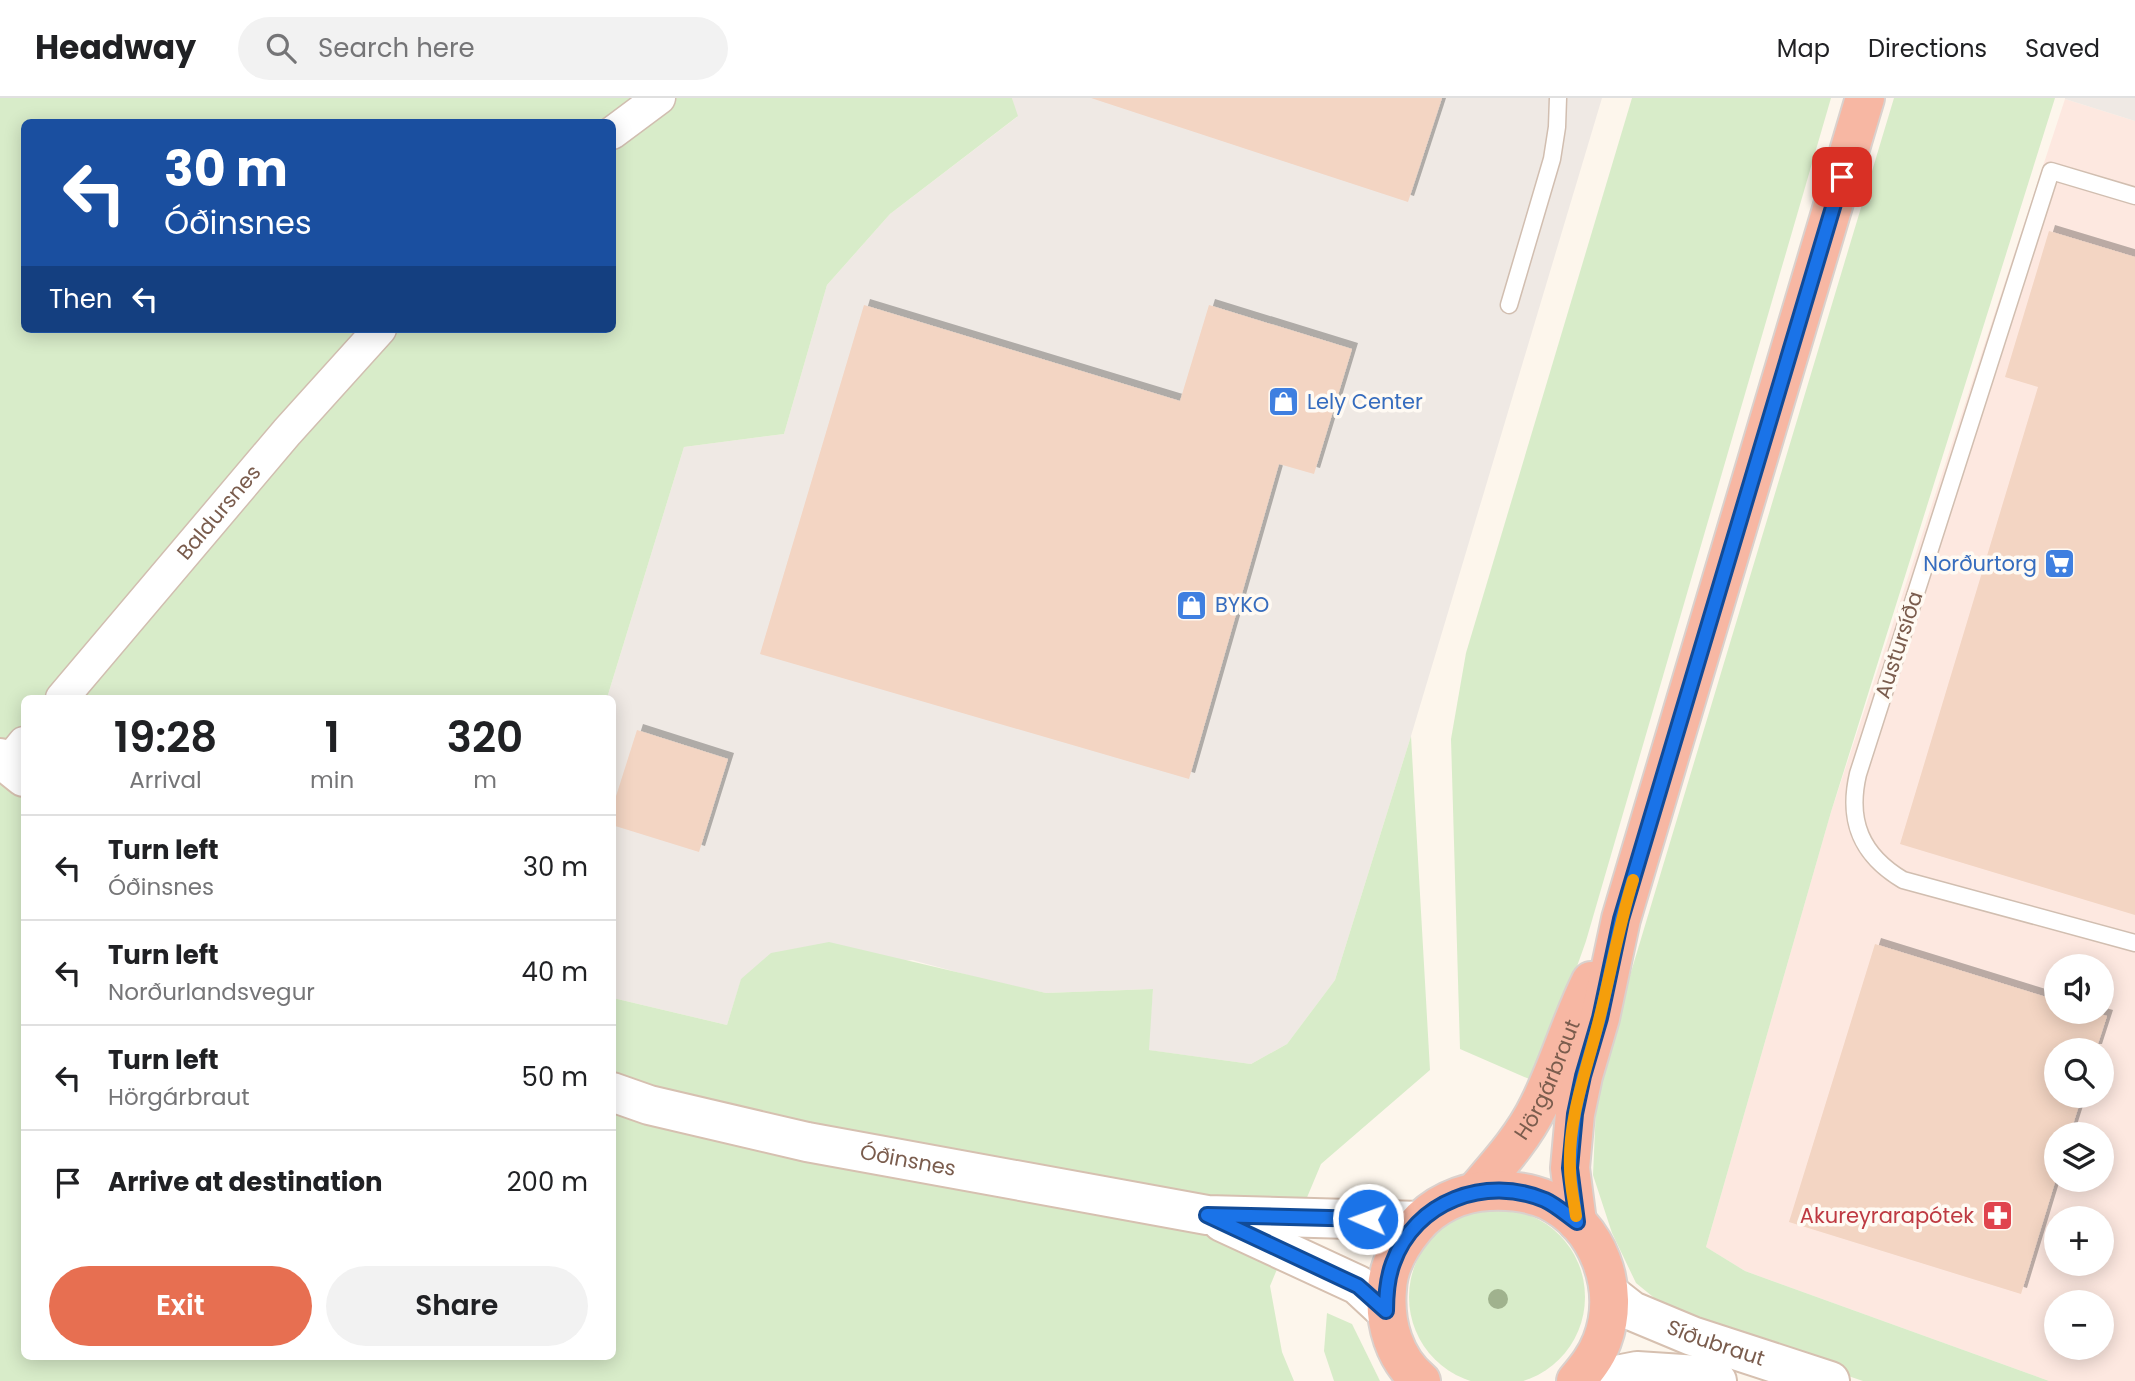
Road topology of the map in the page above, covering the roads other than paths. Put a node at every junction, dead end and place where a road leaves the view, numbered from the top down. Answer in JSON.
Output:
{"nodes":[{"id":1,"x":659,"y":98,"type":"edge"},
{"id":2,"x":1558,"y":98,"type":"edge"},
{"id":3,"x":1865,"y":98,"type":"edge"},
{"id":4,"x":616,"y":130,"type":"edge"},
{"id":5,"x":2135,"y":196,"type":"edge"},
{"id":6,"x":1509,"y":305,"type":"dead end"},
{"id":7,"x":376,"y":333,"type":"edge"},
{"id":8,"x":65,"y":695,"type":"edge"},
{"id":9,"x":1621,"y":919,"type":"junction"},
{"id":10,"x":2135,"y":943,"type":"edge"},
{"id":11,"x":616,"y":1093,"type":"edge"},
{"id":12,"x":1475,"y":1192,"type":"junction"},
{"id":13,"x":1207,"y":1215,"type":"junction"},
{"id":14,"x":1420,"y":1221,"type":"junction"},
{"id":15,"x":1577,"y":1222,"type":"junction"},
{"id":16,"x":1609,"y":1293,"type":"junction"},
{"id":17,"x":1386,"y":1311,"type":"junction"},
{"id":18,"x":1417,"y":1379,"type":"edge"},
{"id":19,"x":1576,"y":1381,"type":"edge"},
{"id":20,"x":1586,"y":1381,"type":"edge"},
{"id":21,"x":1717,"y":1381,"type":"edge"},
{"id":22,"x":1830,"y":1381,"type":"edge"}],
"edges":[{"from":1,"to":4,"type":"street"},
{"from":2,"to":6,"type":"lane"},
{"from":3,"to":9,"type":"highway","name":"Hörgárbraut"},
{"from":5,"to":10,"type":"lane","name":"Austursíða"},
{"from":7,"to":8,"type":"street","name":"Baldursnes"},
{"from":9,"to":12,"type":"highway","name":"Hörgárbraut"},
{"from":9,"to":15,"type":"highway","name":"Hörgárbraut"},
{"from":11,"to":13,"type":"street","name":"Óðinsnes"},
{"from":12,"to":14,"type":"highway"},
{"from":12,"to":15,"type":"highway"},
{"from":13,"to":14,"type":"street","name":"Óðinsnes"},
{"from":13,"to":17,"type":"street","name":"Óðinsnes"},
{"from":14,"to":17,"type":"highway"},
{"from":15,"to":16,"type":"highway"},
{"from":16,"to":19,"type":"highway"},
{"from":16,"to":22,"type":"street","name":"Síðubraut"},
{"from":17,"to":18,"type":"highway"},
{"from":20,"to":21,"type":"street","name":"Síðubraut"}]}
